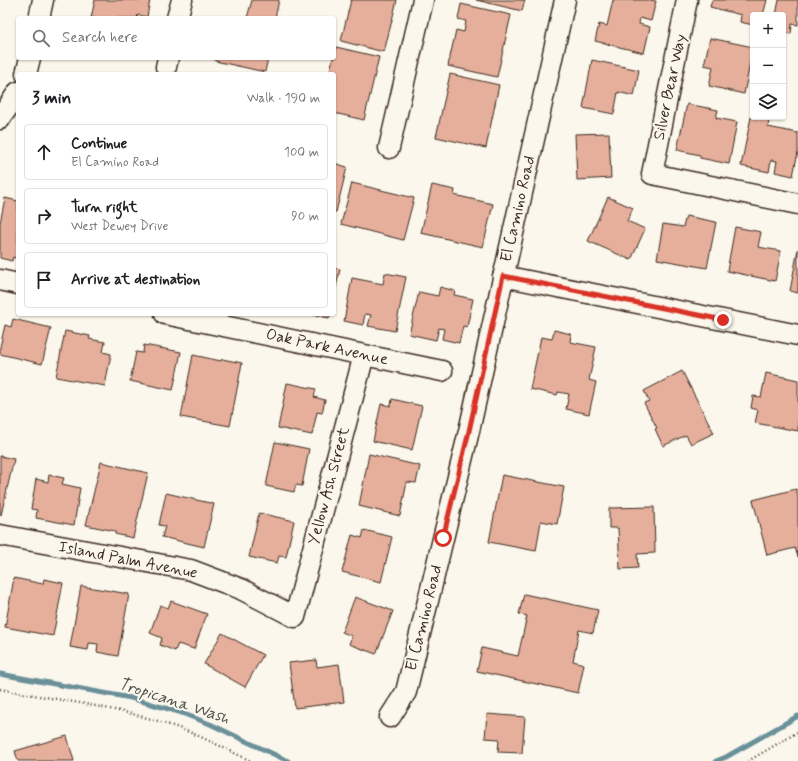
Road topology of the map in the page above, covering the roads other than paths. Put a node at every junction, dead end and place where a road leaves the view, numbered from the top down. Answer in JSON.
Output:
{"nodes":[{"id":1,"x":43,"y":0,"type":"edge"},
{"id":2,"x":182,"y":0,"type":"edge"},
{"id":3,"x":422,"y":0,"type":"edge"},
{"id":4,"x":565,"y":0,"type":"edge"},
{"id":5,"x":687,"y":0,"type":"edge"},
{"id":6,"x":39,"y":16,"type":"edge"},
{"id":7,"x":178,"y":16,"type":"edge"},
{"id":8,"x":30,"y":60,"type":"edge"},
{"id":9,"x":26,"y":72,"type":"edge"},
{"id":10,"x":16,"y":95,"type":"edge"},
{"id":11,"x":0,"y":119,"type":"edge"},
{"id":12,"x":389,"y":148,"type":"dead end"},
{"id":13,"x":798,"y":204,"type":"edge"},
{"id":14,"x":503,"y":276,"type":"junction"},
{"id":15,"x":0,"y":280,"type":"edge"},
{"id":16,"x":16,"y":284,"type":"edge"},
{"id":17,"x":175,"y":316,"type":"edge"},
{"id":18,"x":798,"y":335,"type":"edge"},
{"id":19,"x":364,"y":355,"type":"junction"},
{"id":20,"x":442,"y":371,"type":"dead end"},
{"id":21,"x":0,"y":535,"type":"edge"},
{"id":22,"x":295,"y":618,"type":"joint"},
{"id":23,"x":390,"y":717,"type":"dead end"}],
"edges":[{"from":1,"to":6,"type":"street"},
{"from":2,"to":7,"type":"street"},
{"from":3,"to":12,"type":"street"},
{"from":4,"to":14,"type":"street","name":"El Camino Road"},
{"from":5,"to":13,"type":"street","name":"Silver Bear Way"},
{"from":8,"to":9,"type":"street"},
{"from":10,"to":11,"type":"street"},
{"from":14,"to":18,"type":"street"},
{"from":14,"to":23,"type":"street","name":"El Camino Road"},
{"from":15,"to":16,"type":"street"},
{"from":17,"to":19,"type":"street","name":"Oak Park Avenue"},
{"from":19,"to":20,"type":"street","name":"Oak Park Avenue"},
{"from":19,"to":22,"type":"street","name":"Yellow Ash Street"},
{"from":21,"to":22,"type":"street","name":"Island Palm Avenue"}]}
